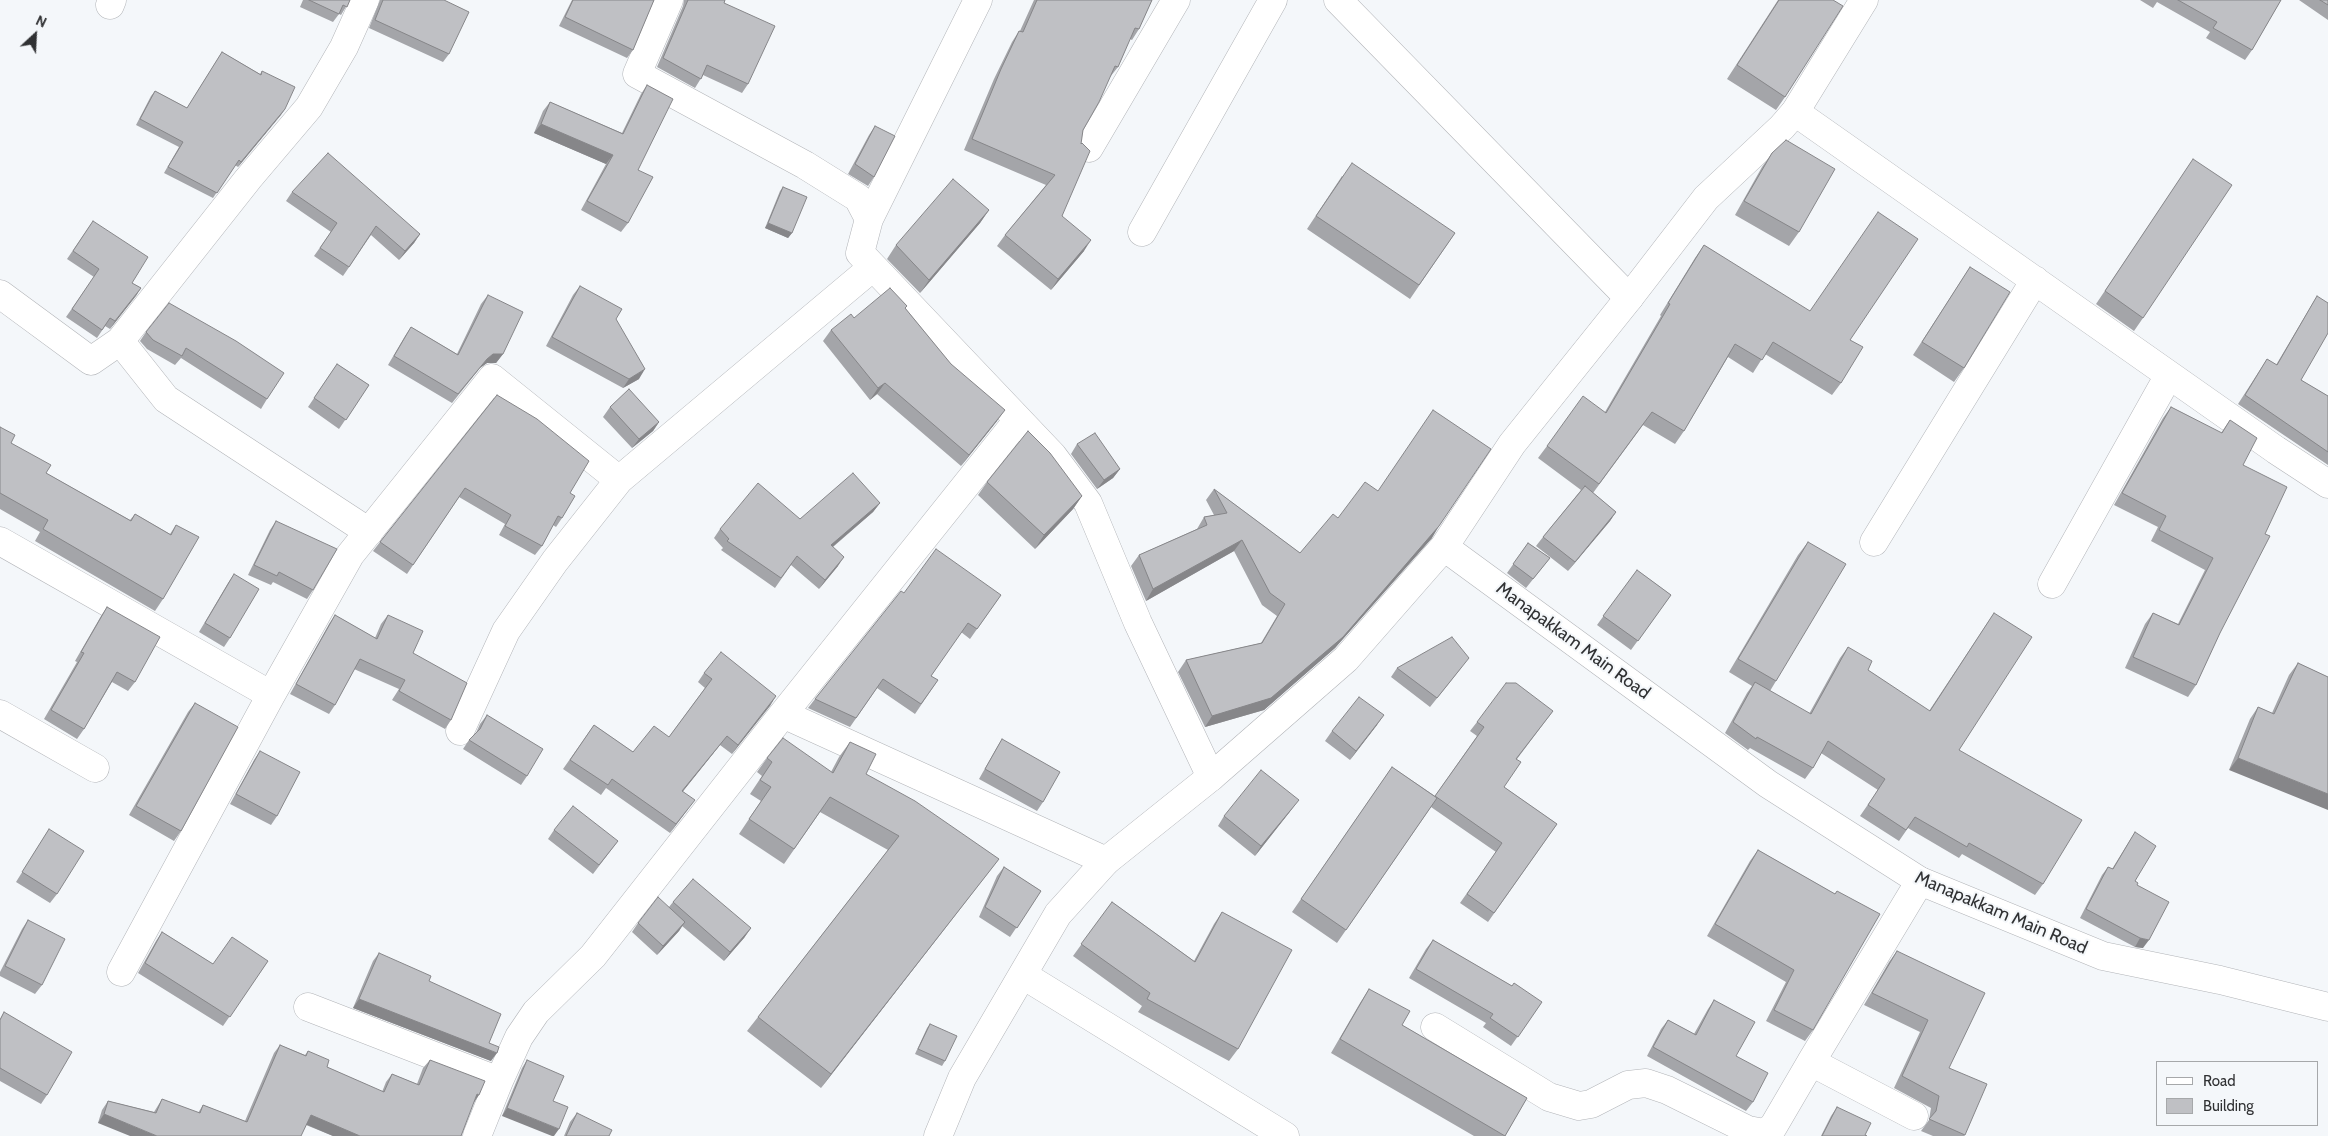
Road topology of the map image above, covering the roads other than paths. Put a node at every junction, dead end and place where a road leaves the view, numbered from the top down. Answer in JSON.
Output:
{"nodes":[{"id":1,"x":365,"y":0,"type":"edge"},
{"id":2,"x":669,"y":0,"type":"edge"},
{"id":3,"x":978,"y":0,"type":"edge"},
{"id":4,"x":1176,"y":0,"type":"edge"},
{"id":5,"x":1273,"y":0,"type":"edge"},
{"id":6,"x":1338,"y":0,"type":"edge"},
{"id":7,"x":1864,"y":0,"type":"edge"},
{"id":8,"x":1795,"y":112,"type":"junction"},
{"id":9,"x":1090,"y":148,"type":"edge"},
{"id":10,"x":869,"y":219,"type":"junction"},
{"id":11,"x":1142,"y":232,"type":"dead end"},
{"id":12,"x":873,"y":267,"type":"junction"},
{"id":13,"x":2035,"y":280,"type":"junction"},
{"id":14,"x":0,"y":294,"type":"edge"},
{"id":15,"x":1629,"y":298,"type":"junction"},
{"id":16,"x":120,"y":341,"type":"junction"},
{"id":17,"x":2169,"y":375,"type":"junction"},
{"id":18,"x":1018,"y":420,"type":"junction"},
{"id":19,"x":619,"y":480,"type":"junction"},
{"id":20,"x":2328,"y":484,"type":"edge"},
{"id":21,"x":369,"y":532,"type":"junction"},
{"id":22,"x":0,"y":541,"type":"edge"},
{"id":23,"x":1874,"y":542,"type":"dead end"},
{"id":24,"x":1444,"y":546,"type":"junction"},
{"id":25,"x":2052,"y":584,"type":"dead end"},
{"id":26,"x":271,"y":695,"type":"junction"},
{"id":27,"x":0,"y":714,"type":"edge"},
{"id":28,"x":783,"y":714,"type":"junction"},
{"id":29,"x":460,"y":731,"type":"dead end"},
{"id":30,"x":95,"y":768,"type":"dead end"},
{"id":31,"x":1211,"y":776,"type":"junction"},
{"id":32,"x":1106,"y":860,"type":"junction"},
{"id":33,"x":1920,"y":881,"type":"junction"},
{"id":34,"x":121,"y":972,"type":"dead end"},
{"id":35,"x":1023,"y":975,"type":"junction"},
{"id":36,"x":308,"y":1007,"type":"dead end"},
{"id":37,"x":2328,"y":1007,"type":"edge"},
{"id":38,"x":1435,"y":1027,"type":"dead end"},
{"id":39,"x":1812,"y":1062,"type":"junction"},
{"id":40,"x":499,"y":1081,"type":"junction"},
{"id":41,"x":1914,"y":1116,"type":"dead end"},
{"id":42,"x":477,"y":1136,"type":"edge"},
{"id":43,"x":938,"y":1136,"type":"edge"},
{"id":44,"x":1285,"y":1136,"type":"edge"}],
"edges":[{"from":1,"to":16,"type":"street"},
{"from":2,"to":10,"type":"street"},
{"from":3,"to":10,"type":"street"},
{"from":4,"to":9,"type":"street"},
{"from":5,"to":11,"type":"street"},
{"from":6,"to":15,"type":"street"},
{"from":7,"to":8,"type":"street"},
{"from":8,"to":13,"type":"street"},
{"from":8,"to":15,"type":"street"},
{"from":10,"to":12,"type":"street"},
{"from":12,"to":18,"type":"street"},
{"from":12,"to":19,"type":"street"},
{"from":13,"to":17,"type":"street"},
{"from":13,"to":23,"type":"street"},
{"from":14,"to":16,"type":"street"},
{"from":15,"to":24,"type":"street"},
{"from":16,"to":21,"type":"street"},
{"from":17,"to":20,"type":"street"},
{"from":17,"to":25,"type":"street"},
{"from":18,"to":28,"type":"street"},
{"from":18,"to":31,"type":"street"},
{"from":19,"to":21,"type":"street"},
{"from":19,"to":29,"type":"street"},
{"from":21,"to":26,"type":"street"},
{"from":22,"to":26,"type":"street"},
{"from":24,"to":31,"type":"street"},
{"from":24,"to":33,"type":"street","name":"Manapakkam Main Road"},
{"from":26,"to":34,"type":"street"},
{"from":27,"to":30,"type":"street"},
{"from":28,"to":32,"type":"street"},
{"from":28,"to":40,"type":"street"},
{"from":31,"to":32,"type":"street"},
{"from":32,"to":35,"type":"street"},
{"from":33,"to":37,"type":"street","name":"Manapakkam Main Road"},
{"from":33,"to":39,"type":"street"},
{"from":35,"to":43,"type":"street"},
{"from":35,"to":44,"type":"street"},
{"from":36,"to":40,"type":"street"},
{"from":38,"to":39,"type":"street"},
{"from":39,"to":41,"type":"street"},
{"from":40,"to":42,"type":"street"}]}
